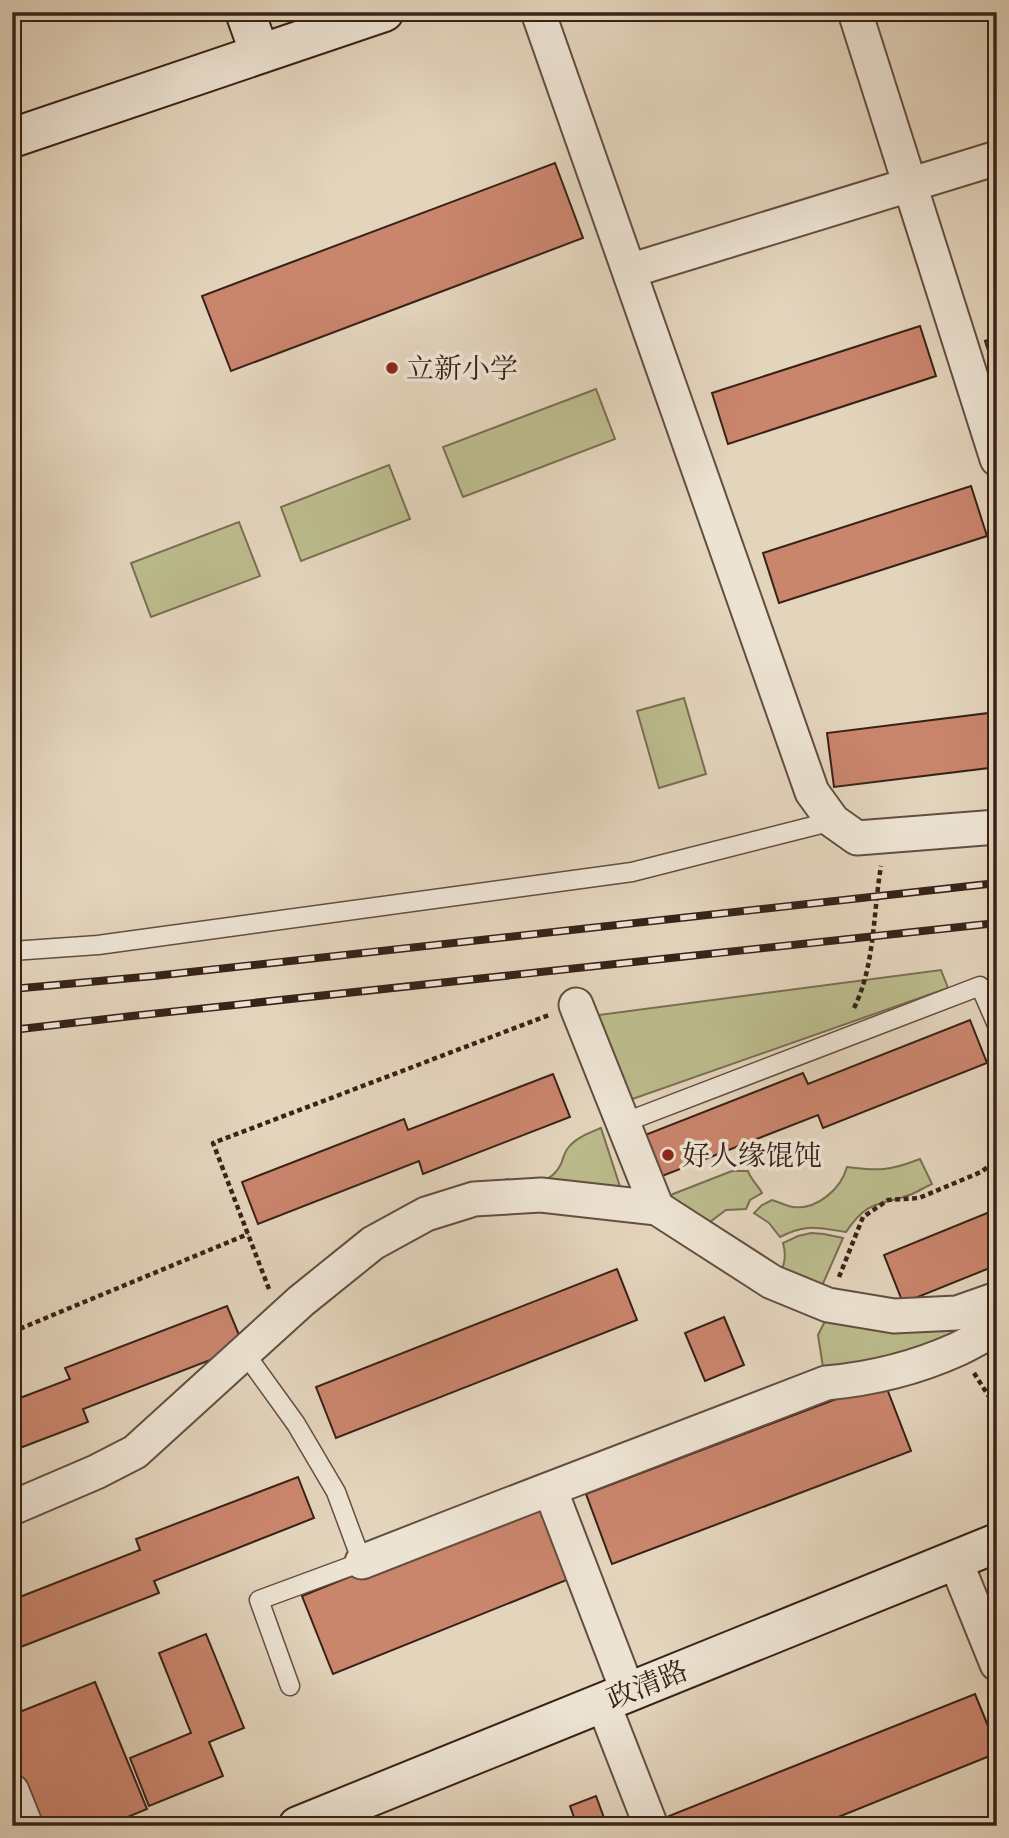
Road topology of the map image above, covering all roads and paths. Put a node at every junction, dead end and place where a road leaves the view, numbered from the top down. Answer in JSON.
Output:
{"nodes":[{"id":1,"x":246,"y":12,"type":"edge"},
{"id":2,"x":384,"y":12,"type":"edge"},
{"id":3,"x":538,"y":12,"type":"edge"},
{"id":4,"x":855,"y":12,"type":"edge"},
{"id":5,"x":260,"y":54,"type":"junction"},
{"id":6,"x":12,"y":138,"type":"edge"},
{"id":7,"x":997,"y":158,"type":"edge"},
{"id":8,"x":910,"y":185,"type":"junction"},
{"id":9,"x":629,"y":271,"type":"junction"},
{"id":10,"x":997,"y":459,"type":"edge"},
{"id":11,"x":832,"y":821,"type":"junction"},
{"id":12,"x":997,"y":827,"type":"edge"},
{"id":13,"x":885,"y":836,"type":"junction"},
{"id":14,"x":12,"y":951,"type":"edge"},
{"id":15,"x":576,"y":1005,"type":"joint"},
{"id":16,"x":997,"y":1024,"type":"edge"},
{"id":17,"x":838,"y":1041,"type":"junction"},
{"id":18,"x":623,"y":1123,"type":"junction"},
{"id":19,"x":997,"y":1160,"type":"edge"},
{"id":20,"x":657,"y":1208,"type":"junction"},
{"id":21,"x":248,"y":1234,"type":"junction"},
{"id":22,"x":997,"y":1299,"type":"edge"},
{"id":23,"x":828,"y":1305,"type":"junction"},
{"id":24,"x":280,"y":1319,"type":"junction"},
{"id":25,"x":997,"y":1328,"type":"edge"},
{"id":26,"x":12,"y":1332,"type":"edge"},
{"id":27,"x":959,"y":1349,"type":"junction"},
{"id":28,"x":244,"y":1352,"type":"junction"},
{"id":29,"x":997,"y":1412,"type":"edge"},
{"id":30,"x":550,"y":1489,"type":"junction"},
{"id":31,"x":12,"y":1508,"type":"edge"},
{"id":32,"x":997,"y":1544,"type":"edge"},
{"id":33,"x":956,"y":1560,"type":"junction"},
{"id":34,"x":362,"y":1562,"type":"junction"},
{"id":35,"x":997,"y":1664,"type":"edge"},
{"id":36,"x":290,"y":1686,"type":"dead end"},
{"id":37,"x":615,"y":1697,"type":"junction"},
{"id":38,"x":12,"y":1791,"type":"edge"},
{"id":39,"x":26,"y":1826,"type":"edge"},
{"id":40,"x":298,"y":1826,"type":"edge"},
{"id":41,"x":651,"y":1826,"type":"edge"}],
"edges":[{"from":1,"to":5,"type":"street"},
{"from":2,"to":5,"type":"street"},
{"from":3,"to":9,"type":"street"},
{"from":4,"to":8,"type":"street"},
{"from":5,"to":6,"type":"street"},
{"from":7,"to":8,"type":"street"},
{"from":8,"to":9,"type":"street"},
{"from":8,"to":10,"type":"street"},
{"from":9,"to":11,"type":"street"},
{"from":11,"to":13,"type":"street"},
{"from":11,"to":14,"type":"lane"},
{"from":12,"to":13,"type":"street"},
{"from":13,"to":17,"type":"path"},
{"from":15,"to":18,"type":"street"},
{"from":15,"to":21,"type":"path"},
{"from":16,"to":17,"type":"lane"},
{"from":17,"to":18,"type":"lane"},
{"from":18,"to":20,"type":"street"},
{"from":19,"to":23,"type":"path"},
{"from":20,"to":23,"type":"street"},
{"from":20,"to":24,"type":"street"},
{"from":21,"to":24,"type":"path"},
{"from":21,"to":26,"type":"path"},
{"from":22,"to":23,"type":"street"},
{"from":24,"to":28,"type":"street"},
{"from":25,"to":27,"type":"street"},
{"from":27,"to":29,"type":"path"},
{"from":27,"to":30,"type":"street"},
{"from":28,"to":31,"type":"street"},
{"from":28,"to":34,"type":"lane"},
{"from":30,"to":34,"type":"street"},
{"from":30,"to":37,"type":"street"},
{"from":32,"to":33,"type":"street","name":"政清路"},
{"from":33,"to":35,"type":"street"},
{"from":33,"to":37,"type":"street","name":"政清路"},
{"from":34,"to":36,"type":"lane"},
{"from":37,"to":40,"type":"street","name":"政清路"},
{"from":37,"to":41,"type":"street"},
{"from":38,"to":39,"type":"street"}]}
